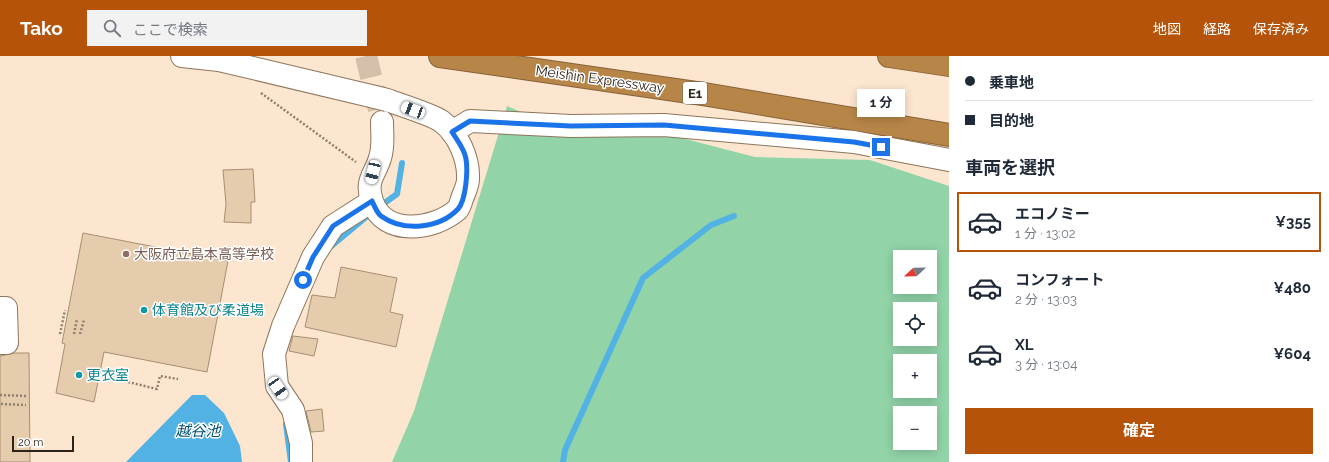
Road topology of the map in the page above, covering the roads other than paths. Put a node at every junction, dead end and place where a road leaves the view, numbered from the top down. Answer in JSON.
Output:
{"nodes":[{"id":1,"x":182,"y":56,"type":"edge"},
{"id":2,"x":440,"y":56,"type":"edge"},
{"id":3,"x":889,"y":56,"type":"edge"},
{"id":4,"x":949,"y":65,"type":"edge"},
{"id":5,"x":382,"y":122,"type":"tunnel mouth"},
{"id":6,"x":440,"y":122,"type":"junction"},
{"id":7,"x":949,"y":135,"type":"edge"},
{"id":8,"x":949,"y":160,"type":"edge"},
{"id":9,"x":375,"y":206,"type":"junction"},
{"id":10,"x":0,"y":308,"type":"edge"},
{"id":11,"x":0,"y":343,"type":"edge"},
{"id":12,"x":301,"y":462,"type":"edge"}],
"edges":[{"from":1,"to":6,"type":"street"},
{"from":2,"to":7,"type":"highway","name":"Meishin Expressway","number":"E1"},
{"from":3,"to":4,"type":"highway"},
{"from":5,"to":9,"type":"street"},
{"from":6,"to":8,"type":"street"},
{"from":6,"to":9,"type":"street"},
{"from":9,"to":12,"type":"street"},
{"from":10,"to":11,"type":"street"}]}
